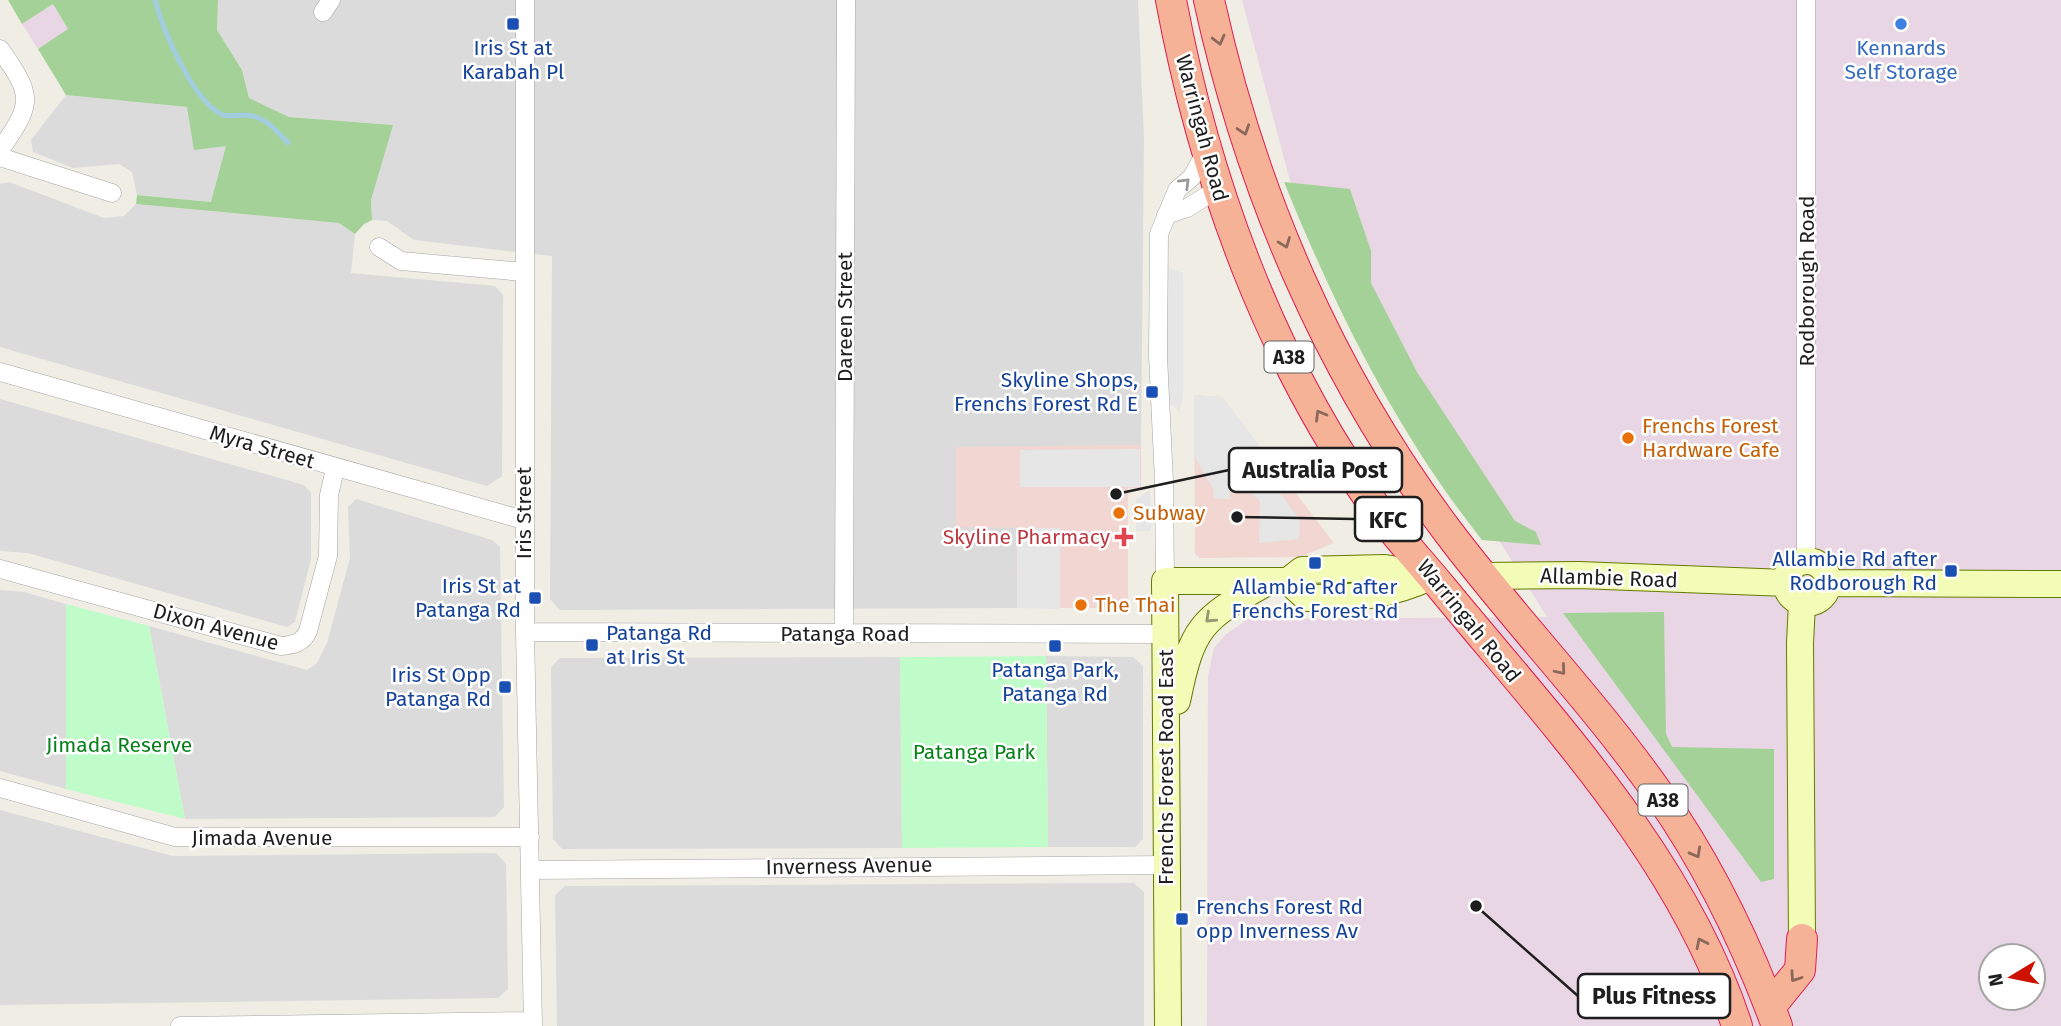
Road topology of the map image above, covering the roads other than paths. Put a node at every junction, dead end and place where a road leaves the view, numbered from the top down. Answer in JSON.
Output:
{"nodes":[{"id":1,"x":525,"y":0,"type":"edge"},
{"id":2,"x":846,"y":0,"type":"edge"},
{"id":3,"x":1171,"y":0,"type":"edge"},
{"id":4,"x":1209,"y":0,"type":"edge"},
{"id":5,"x":1806,"y":0,"type":"edge"},
{"id":6,"x":0,"y":49,"type":"edge"},
{"id":7,"x":0,"y":150,"type":"edge"},
{"id":8,"x":1206,"y":151,"type":"junction"},
{"id":9,"x":0,"y":157,"type":"edge"},
{"id":10,"x":1218,"y":189,"type":"junction"},
{"id":11,"x":111,"y":193,"type":"dead end"},
{"id":12,"x":1166,"y":215,"type":"junction"},
{"id":13,"x":379,"y":247,"type":"dead end"},
{"id":14,"x":523,"y":272,"type":"junction"},
{"id":15,"x":0,"y":372,"type":"edge"},
{"id":16,"x":335,"y":469,"type":"junction"},
{"id":17,"x":524,"y":520,"type":"junction"},
{"id":18,"x":1806,"y":561,"type":"junction"},
{"id":19,"x":0,"y":569,"type":"edge"},
{"id":20,"x":1432,"y":576,"type":"junction"},
{"id":21,"x":1483,"y":576,"type":"junction"},
{"id":22,"x":1165,"y":581,"type":"junction"},
{"id":23,"x":1278,"y":581,"type":"junction"},
{"id":24,"x":1828,"y":583,"type":"junction"},
{"id":25,"x":2061,"y":584,"type":"edge"},
{"id":26,"x":1794,"y":593,"type":"junction"},
{"id":27,"x":525,"y":632,"type":"junction"},
{"id":28,"x":844,"y":634,"type":"junction"},
{"id":29,"x":1166,"y":634,"type":"junction"},
{"id":30,"x":1167,"y":762,"type":"junction"},
{"id":31,"x":0,"y":788,"type":"edge"},
{"id":32,"x":530,"y":837,"type":"junction"},
{"id":33,"x":1167,"y":865,"type":"junction"},
{"id":34,"x":530,"y":870,"type":"junction"},
{"id":35,"x":1802,"y":940,"type":"joint"},
{"id":36,"x":1773,"y":1016,"type":"edge"},
{"id":37,"x":533,"y":1024,"type":"edge"},
{"id":38,"x":180,"y":1026,"type":"edge"},
{"id":39,"x":1168,"y":1026,"type":"edge"},
{"id":40,"x":1737,"y":1026,"type":"edge"}],
"edges":[{"from":1,"to":14,"type":"street","name":"Iris Street"},
{"from":2,"to":28,"type":"street","name":"Dareen Street"},
{"from":3,"to":8,"type":"highway","name":"Warringah Road","number":"A38"},
{"from":4,"to":21,"type":"highway","name":"Warringah Road","number":"A38","one_way":true},
{"from":5,"to":18,"type":"street","name":"Rodborough Road"},
{"from":6,"to":7,"type":"street"},
{"from":8,"to":10,"type":"highway","name":"Warringah Road","number":"A38"},
{"from":12,"to":8,"type":"street","name":"Frenchs Forest Road East","one_way":true},
{"from":9,"to":11,"type":"street"},
{"from":10,"to":12,"type":"street"},
{"from":20,"to":10,"type":"highway","name":"Warringah Road","number":"A38","one_way":true},
{"from":12,"to":22,"type":"street","name":"Frenchs Forest Road East"},
{"from":13,"to":14,"type":"street"},
{"from":14,"to":17,"type":"street","name":"Iris Street"},
{"from":15,"to":16,"type":"street","name":"Myra Street"},
{"from":16,"to":17,"type":"street","name":"Myra Street"},
{"from":16,"to":19,"type":"street","name":"Dixon Avenue"},
{"from":17,"to":27,"type":"street","name":"Iris Street"},
{"from":18,"to":24,"type":"main road"},
{"from":18,"to":26,"type":"main road"},
{"from":20,"to":21,"type":"highway","name":"Allambie Road"},
{"from":20,"to":23,"type":"main road","name":"Allambie Road"},
{"from":40,"to":20,"type":"highway","name":"Warringah Road","number":"A38","one_way":true},
{"from":21,"to":26,"type":"main road","name":"Allambie Road"},
{"from":21,"to":36,"type":"highway","name":"Warringah Road","number":"A38","one_way":true},
{"from":22,"to":23,"type":"main road","name":"Allambie Road"},
{"from":22,"to":29,"type":"main road","name":"Frenchs Forest Road East"},
{"from":23,"to":30,"type":"main road","one_way":true},
{"from":24,"to":25,"type":"main road"},
{"from":24,"to":26,"type":"main road"},
{"from":26,"to":35,"type":"main road"},
{"from":27,"to":28,"type":"street","name":"Patanga Road"},
{"from":27,"to":32,"type":"street","name":"Iris Street"},
{"from":28,"to":29,"type":"street","name":"Patanga Road"},
{"from":29,"to":30,"type":"main road","name":"Frenchs Forest Road East"},
{"from":30,"to":33,"type":"main road","name":"Frenchs Forest Road East"},
{"from":31,"to":32,"type":"street","name":"Jimada Avenue"},
{"from":32,"to":34,"type":"street","name":"Iris Street"},
{"from":33,"to":34,"type":"street","name":"Inverness Avenue"},
{"from":33,"to":39,"type":"main road","name":"Frenchs Forest Road East"},
{"from":34,"to":37,"type":"street","name":"Iris Street"},
{"from":35,"to":36,"type":"highway","one_way":true},
{"from":37,"to":38,"type":"street"}]}
